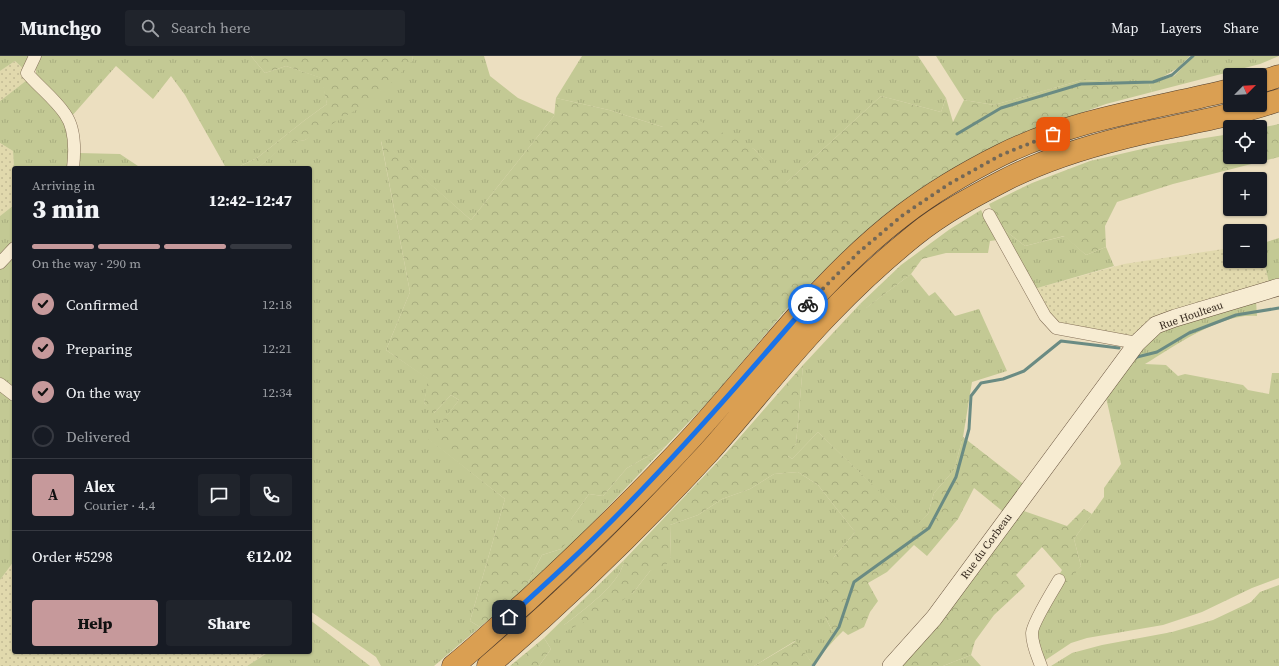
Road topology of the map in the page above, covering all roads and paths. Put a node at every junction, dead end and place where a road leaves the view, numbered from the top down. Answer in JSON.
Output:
{"nodes":[{"id":1,"x":35,"y":56,"type":"edge"},
{"id":2,"x":1279,"y":76,"type":"edge"},
{"id":3,"x":1267,"y":80,"type":"edge"},
{"id":4,"x":1223,"y":92,"type":"edge"},
{"id":5,"x":1279,"y":100,"type":"edge"},
{"id":6,"x":1267,"y":104,"type":"edge"},
{"id":7,"x":1267,"y":109,"type":"edge"},
{"id":8,"x":1279,"y":109,"type":"edge"},
{"id":9,"x":1243,"y":112,"type":"edge"},
{"id":10,"x":73,"y":166,"type":"edge"},
{"id":11,"x":989,"y":215,"type":"dead end"},
{"id":12,"x":12,"y":250,"type":"edge"},
{"id":13,"x":0,"y":263,"type":"edge"},
{"id":14,"x":1279,"y":287,"type":"edge"},
{"id":15,"x":1137,"y":342,"type":"junction"},
{"id":16,"x":0,"y":384,"type":"edge"},
{"id":17,"x":1105,"y":386,"type":"joint"},
{"id":18,"x":12,"y":393,"type":"edge"},
{"id":19,"x":1058,"y":580,"type":"dead end"},
{"id":20,"x":453,"y":666,"type":"edge"},
{"id":21,"x":488,"y":666,"type":"edge"},
{"id":22,"x":890,"y":666,"type":"edge"},
{"id":23,"x":1041,"y":666,"type":"edge"}],
"edges":[{"from":1,"to":10,"type":"street"},
{"from":2,"to":3,"type":"highway"},
{"from":4,"to":20,"type":"highway"},
{"from":5,"to":6,"type":"highway"},
{"from":7,"to":8,"type":"highway"},
{"from":9,"to":21,"type":"highway"},
{"from":11,"to":15,"type":"street"},
{"from":12,"to":13,"type":"street"},
{"from":14,"to":15,"type":"street","name":"Rue Houlteau"},
{"from":15,"to":17,"type":"street","name":"Rue Houlteau"},
{"from":16,"to":18,"type":"street"},
{"from":17,"to":22,"type":"street","name":"Rue du Corbeau"},
{"from":19,"to":23,"type":"street"}]}
